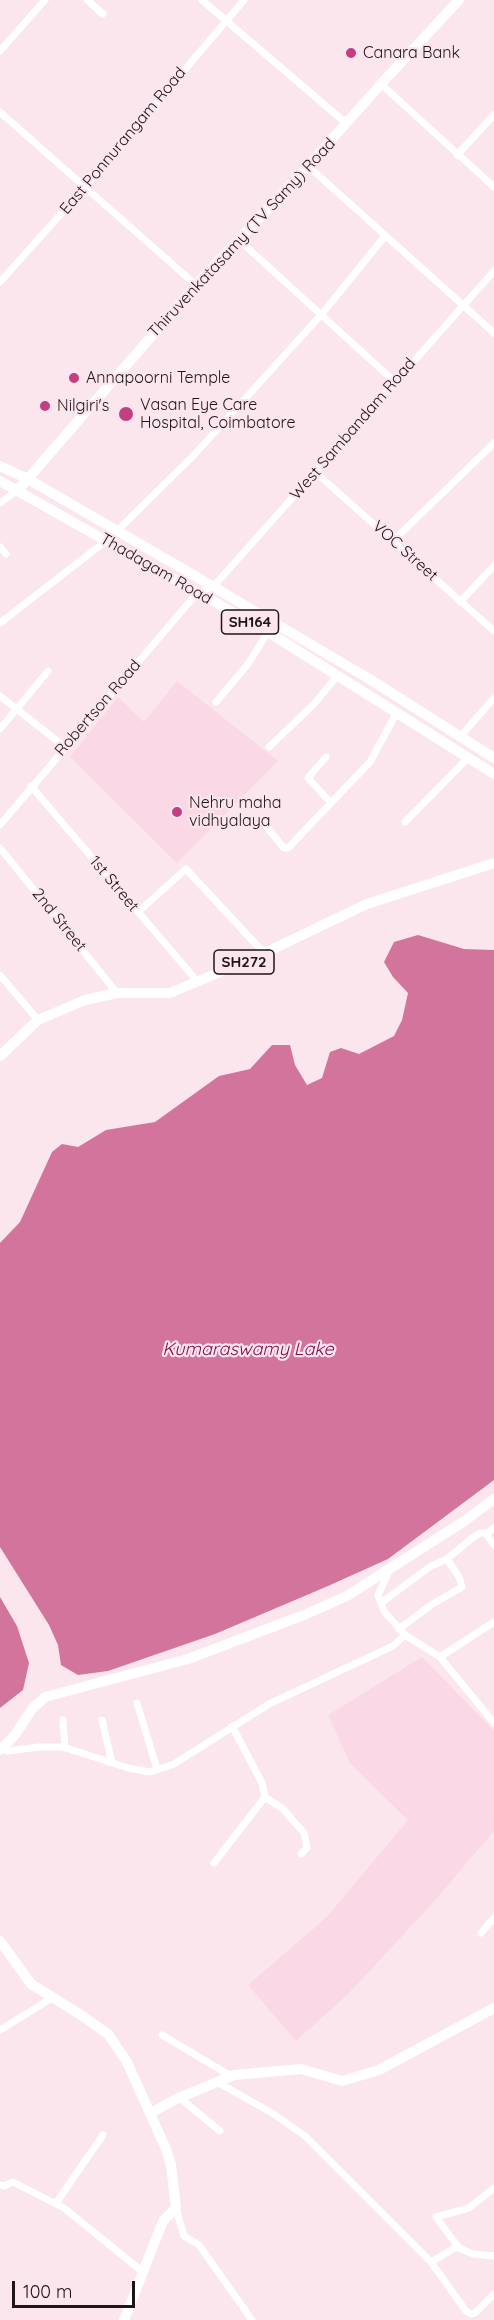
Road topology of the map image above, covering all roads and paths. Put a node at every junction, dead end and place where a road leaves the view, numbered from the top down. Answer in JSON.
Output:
{"nodes":[{"id":1,"x":45,"y":0,"type":"edge"},
{"id":2,"x":87,"y":0,"type":"edge"},
{"id":3,"x":202,"y":0,"type":"edge"},
{"id":4,"x":244,"y":0,"type":"edge"},
{"id":5,"x":459,"y":0,"type":"edge"},
{"id":6,"x":104,"y":14,"type":"dead end"},
{"id":7,"x":225,"y":20,"type":"junction"},
{"id":8,"x":0,"y":51,"type":"edge"},
{"id":9,"x":381,"y":84,"type":"junction"},
{"id":10,"x":0,"y":112,"type":"edge"},
{"id":11,"x":494,"y":115,"type":"edge"},
{"id":12,"x":347,"y":124,"type":"junction"},
{"id":13,"x":457,"y":154,"type":"junction"},
{"id":14,"x":308,"y":166,"type":"junction"},
{"id":15,"x":86,"y":186,"type":"junction"},
{"id":16,"x":494,"y":187,"type":"edge"},
{"id":17,"x":385,"y":236,"type":"junction"},
{"id":18,"x":239,"y":240,"type":"junction"},
{"id":19,"x":494,"y":271,"type":"edge"},
{"id":20,"x":0,"y":282,"type":"edge"},
{"id":21,"x":196,"y":285,"type":"junction"},
{"id":22,"x":462,"y":305,"type":"junction"},
{"id":23,"x":321,"y":315,"type":"junction"},
{"id":24,"x":494,"y":333,"type":"edge"},
{"id":25,"x":395,"y":382,"type":"junction"},
{"id":26,"x":494,"y":443,"type":"edge"},
{"id":27,"x":0,"y":466,"type":"edge"},
{"id":28,"x":315,"y":472,"type":"junction"},
{"id":29,"x":28,"y":479,"type":"junction"},
{"id":30,"x":0,"y":481,"type":"edge"},
{"id":31,"x":18,"y":490,"type":"junction"},
{"id":32,"x":0,"y":503,"type":"edge"},
{"id":33,"x":117,"y":531,"type":"junction"},
{"id":34,"x":394,"y":540,"type":"junction"},
{"id":35,"x":106,"y":541,"type":"junction"},
{"id":36,"x":494,"y":566,"type":"edge"},
{"id":37,"x":213,"y":587,"type":"junction"},
{"id":38,"x":197,"y":593,"type":"junction"},
{"id":39,"x":460,"y":602,"type":"junction"},
{"id":40,"x":0,"y":623,"type":"edge"},
{"id":41,"x":494,"y":631,"type":"edge"},
{"id":42,"x":268,"y":632,"type":"junction"},
{"id":43,"x":48,"y":671,"type":"dead end"},
{"id":44,"x":338,"y":675,"type":"junction"},
{"id":45,"x":0,"y":696,"type":"edge"},
{"id":46,"x":494,"y":698,"type":"edge"},
{"id":47,"x":216,"y":702,"type":"dead end"},
{"id":48,"x":17,"y":709,"type":"junction"},
{"id":49,"x":397,"y":712,"type":"junction"},
{"id":50,"x":0,"y":729,"type":"edge"},
{"id":51,"x":460,"y":737,"type":"junction"},
{"id":52,"x":65,"y":747,"type":"junction"},
{"id":53,"x":269,"y":747,"type":"dead end"},
{"id":54,"x":326,"y":757,"type":"dead end"},
{"id":55,"x":468,"y":758,"type":"junction"},
{"id":56,"x":494,"y":758,"type":"edge"},
{"id":57,"x":494,"y":774,"type":"edge"},
{"id":58,"x":31,"y":786,"type":"junction"},
{"id":59,"x":331,"y":803,"type":"junction"},
{"id":60,"x":405,"y":822,"type":"dead end"},
{"id":61,"x":0,"y":825,"type":"edge"},
{"id":62,"x":265,"y":825,"type":"dead end"},
{"id":63,"x":0,"y":848,"type":"edge"},
{"id":64,"x":494,"y":863,"type":"edge"},
{"id":65,"x":138,"y":912,"type":"junction"},
{"id":66,"x":264,"y":953,"type":"junction"},
{"id":67,"x":0,"y":975,"type":"edge"},
{"id":68,"x":197,"y":981,"type":"junction"},
{"id":69,"x":117,"y":993,"type":"junction"},
{"id":70,"x":38,"y":1020,"type":"junction"},
{"id":71,"x":0,"y":1056,"type":"edge"},
{"id":72,"x":494,"y":1499,"type":"edge"},
{"id":73,"x":494,"y":1528,"type":"edge"},
{"id":74,"x":487,"y":1533,"type":"junction"},
{"id":75,"x":494,"y":1545,"type":"edge"},
{"id":76,"x":447,"y":1559,"type":"junction"},
{"id":77,"x":390,"y":1569,"type":"junction"},
{"id":78,"x":381,"y":1603,"type":"junction"},
{"id":79,"x":494,"y":1622,"type":"edge"},
{"id":80,"x":402,"y":1632,"type":"junction"},
{"id":81,"x":440,"y":1657,"type":"junction"},
{"id":82,"x":137,"y":1703,"type":"dead end"},
{"id":83,"x":63,"y":1720,"type":"dead end"},
{"id":84,"x":102,"y":1720,"type":"dead end"},
{"id":85,"x":494,"y":1723,"type":"edge"},
{"id":86,"x":232,"y":1726,"type":"junction"},
{"id":87,"x":65,"y":1748,"type":"junction"},
{"id":88,"x":1,"y":1749,"type":"edge"},
{"id":89,"x":112,"y":1763,"type":"junction"},
{"id":90,"x":157,"y":1769,"type":"junction"},
{"id":91,"x":265,"y":1797,"type":"junction"},
{"id":92,"x":301,"y":1854,"type":"dead end"},
{"id":93,"x":214,"y":1863,"type":"dead end"},
{"id":94,"x":494,"y":1918,"type":"edge"},
{"id":95,"x":481,"y":1933,"type":"dead end"},
{"id":96,"x":0,"y":1941,"type":"edge"},
{"id":97,"x":52,"y":1998,"type":"junction"},
{"id":98,"x":494,"y":2008,"type":"edge"},
{"id":99,"x":0,"y":2030,"type":"edge"},
{"id":100,"x":162,"y":2035,"type":"dead end"},
{"id":101,"x":231,"y":2076,"type":"junction"},
{"id":102,"x":218,"y":2082,"type":"junction"},
{"id":103,"x":180,"y":2098,"type":"junction"},
{"id":104,"x":151,"y":2113,"type":"junction"},
{"id":105,"x":220,"y":2131,"type":"dead end"},
{"id":106,"x":103,"y":2135,"type":"dead end"},
{"id":107,"x":1,"y":2187,"type":"edge"},
{"id":108,"x":494,"y":2188,"type":"edge"},
{"id":109,"x":56,"y":2203,"type":"junction"},
{"id":110,"x":176,"y":2208,"type":"junction"},
{"id":111,"x":458,"y":2246,"type":"junction"},
{"id":112,"x":494,"y":2256,"type":"edge"},
{"id":113,"x":431,"y":2262,"type":"junction"},
{"id":114,"x":143,"y":2272,"type":"junction"},
{"id":115,"x":494,"y":2294,"type":"edge"},
{"id":116,"x":124,"y":2320,"type":"edge"},
{"id":117,"x":252,"y":2320,"type":"edge"}],
"edges":[{"from":1,"to":8,"type":"street"},
{"from":2,"to":6,"type":"street"},
{"from":3,"to":7,"type":"street"},
{"from":4,"to":7,"type":"street","name":"East Ponnurangam Road"},
{"from":5,"to":9,"type":"main road","name":"Thiruvenkatasamy (TV Samy) Road"},
{"from":7,"to":12,"type":"street"},
{"from":7,"to":15,"type":"street","name":"East Ponnurangam Road"},
{"from":9,"to":12,"type":"main road","name":"Thiruvenkatasamy (TV Samy) Road"},
{"from":9,"to":13,"type":"street"},
{"from":10,"to":15,"type":"street"},
{"from":11,"to":13,"type":"street"},
{"from":12,"to":14,"type":"main road","name":"Thiruvenkatasamy (TV Samy) Road"},
{"from":13,"to":16,"type":"street"},
{"from":14,"to":17,"type":"street"},
{"from":14,"to":18,"type":"main road","name":"Thiruvenkatasamy (TV Samy) Road"},
{"from":15,"to":20,"type":"street","name":"East Ponnurangam Road"},
{"from":15,"to":21,"type":"street"},
{"from":17,"to":22,"type":"street"},
{"from":17,"to":23,"type":"street"},
{"from":18,"to":21,"type":"main road","name":"Thiruvenkatasamy (TV Samy) Road"},
{"from":18,"to":23,"type":"street"},
{"from":19,"to":22,"type":"street","name":"West Sambandam Road"},
{"from":21,"to":29,"type":"main road","name":"Thiruvenkatasamy (TV Samy) Road"},
{"from":22,"to":24,"type":"street"},
{"from":22,"to":25,"type":"street","name":"West Sambandam Road"},
{"from":23,"to":25,"type":"street"},
{"from":23,"to":33,"type":"street"},
{"from":25,"to":28,"type":"street","name":"West Sambandam Road"},
{"from":26,"to":34,"type":"street"},
{"from":27,"to":29,"type":"main road","name":"Thadagam Road","number":"SH164"},
{"from":28,"to":34,"type":"street","name":"VOC Street"},
{"from":28,"to":37,"type":"street","name":"West Sambandam Road"},
{"from":29,"to":31,"type":"main road","name":"Thiruvenkatasamy (TV Samy) Road"},
{"from":29,"to":33,"type":"main road","name":"Thadagam Road","number":"SH164"},
{"from":30,"to":31,"type":"main road","name":"Thadagam Road","number":"SH164"},
{"from":31,"to":32,"type":"street"},
{"from":31,"to":35,"type":"main road","name":"Thadagam Road","number":"SH164"},
{"from":33,"to":37,"type":"main road","name":"Thadagam Road","number":"SH164"},
{"from":34,"to":39,"type":"street","name":"VOC Street"},
{"from":35,"to":38,"type":"main road","name":"Thadagam Road","number":"SH164"},
{"from":35,"to":40,"type":"street"},
{"from":36,"to":39,"type":"street"},
{"from":37,"to":38,"type":"street"},
{"from":37,"to":51,"type":"main road","name":"Thadagam Road","number":"SH164"},
{"from":38,"to":42,"type":"main road","name":"Thadagam Road","number":"SH164"},
{"from":38,"to":52,"type":"street","name":"Robertson Road"},
{"from":39,"to":41,"type":"street","name":"VOC Street"},
{"from":42,"to":44,"type":"main road","name":"Thadagam Road","number":"SH164"},
{"from":42,"to":47,"type":"street"},
{"from":43,"to":48,"type":"street"},
{"from":44,"to":49,"type":"main road","name":"Thadagam Road","number":"SH164"},
{"from":44,"to":53,"type":"street"},
{"from":45,"to":48,"type":"street"},
{"from":46,"to":51,"type":"street"},
{"from":48,"to":50,"type":"street"},
{"from":48,"to":52,"type":"street"},
{"from":49,"to":55,"type":"main road","name":"Thadagam Road","number":"SH164"},
{"from":49,"to":59,"type":"street"},
{"from":51,"to":56,"type":"main road","name":"Thadagam Road","number":"SH164"},
{"from":52,"to":58,"type":"street","name":"Robertson Road"},
{"from":54,"to":59,"type":"street"},
{"from":55,"to":57,"type":"main road","name":"Thadagam Road","number":"SH164"},
{"from":55,"to":60,"type":"street"},
{"from":58,"to":61,"type":"street","name":"Robertson Road"},
{"from":58,"to":65,"type":"street","name":"1st Street"},
{"from":59,"to":62,"type":"street"},
{"from":63,"to":69,"type":"street","name":"2nd Street"},
{"from":64,"to":66,"type":"main road","number":"SH272"},
{"from":65,"to":66,"type":"street"},
{"from":65,"to":68,"type":"street","name":"1st Street"},
{"from":66,"to":68,"type":"main road","number":"SH272"},
{"from":67,"to":70,"type":"street"},
{"from":68,"to":69,"type":"main road","number":"SH272"},
{"from":69,"to":70,"type":"main road","number":"SH272"},
{"from":70,"to":71,"type":"main road","number":"SH272"},
{"from":72,"to":77,"type":"main road"},
{"from":73,"to":74,"type":"street"},
{"from":74,"to":75,"type":"street"},
{"from":74,"to":76,"type":"street"},
{"from":76,"to":78,"type":"street"},
{"from":76,"to":80,"type":"street"},
{"from":77,"to":78,"type":"street"},
{"from":77,"to":88,"type":"main road"},
{"from":78,"to":80,"type":"street"},
{"from":79,"to":81,"type":"street"},
{"from":80,"to":81,"type":"street"},
{"from":80,"to":86,"type":"street"},
{"from":81,"to":85,"type":"street"},
{"from":82,"to":90,"type":"street"},
{"from":83,"to":87,"type":"street"},
{"from":84,"to":89,"type":"street"},
{"from":86,"to":90,"type":"street"},
{"from":86,"to":91,"type":"street"},
{"from":87,"to":88,"type":"street"},
{"from":87,"to":89,"type":"street"},
{"from":89,"to":90,"type":"street"},
{"from":91,"to":92,"type":"street"},
{"from":91,"to":93,"type":"street"},
{"from":94,"to":95,"type":"street"},
{"from":96,"to":97,"type":"main road"},
{"from":97,"to":99,"type":"street"},
{"from":97,"to":104,"type":"main road"},
{"from":98,"to":101,"type":"main road"},
{"from":100,"to":101,"type":"street"},
{"from":101,"to":102,"type":"main road"},
{"from":102,"to":103,"type":"main road"},
{"from":102,"to":113,"type":"street"},
{"from":103,"to":104,"type":"main road"},
{"from":103,"to":105,"type":"street"},
{"from":104,"to":110,"type":"main road"},
{"from":106,"to":109,"type":"street"},
{"from":107,"to":109,"type":"street"},
{"from":108,"to":111,"type":"street"},
{"from":109,"to":114,"type":"street"},
{"from":110,"to":114,"type":"main road"},
{"from":110,"to":117,"type":"street"},
{"from":111,"to":112,"type":"street"},
{"from":111,"to":113,"type":"street"},
{"from":113,"to":115,"type":"street"},
{"from":114,"to":116,"type":"main road"}]}
